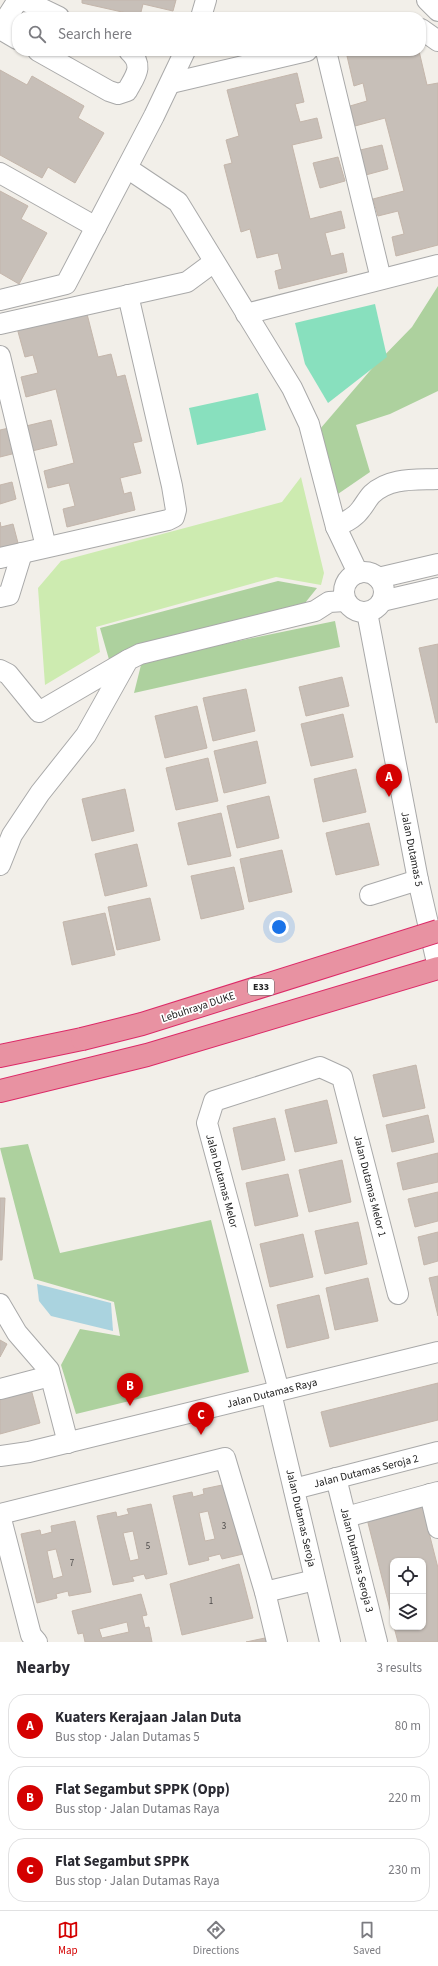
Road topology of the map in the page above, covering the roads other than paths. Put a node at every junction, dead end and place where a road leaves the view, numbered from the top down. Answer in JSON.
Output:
{"nodes":[{"id":1,"x":18,"y":0,"type":"edge"},
{"id":2,"x":24,"y":0,"type":"edge"},
{"id":3,"x":206,"y":0,"type":"edge"},
{"id":4,"x":427,"y":0,"type":"edge"},
{"id":5,"x":438,"y":11,"type":"edge"},
{"id":6,"x":49,"y":12,"type":"edge"},
{"id":7,"x":202,"y":12,"type":"edge"},
{"id":8,"x":0,"y":29,"type":"edge"},
{"id":9,"x":426,"y":33,"type":"edge"},
{"id":10,"x":12,"y":36,"type":"edge"},
{"id":11,"x":438,"y":41,"type":"edge"},
{"id":12,"x":47,"y":56,"type":"edge"},
{"id":13,"x":134,"y":56,"type":"edge"},
{"id":14,"x":183,"y":56,"type":"edge"},
{"id":15,"x":286,"y":56,"type":"edge"},
{"id":16,"x":327,"y":56,"type":"edge"},
{"id":17,"x":171,"y":83,"type":"junction"},
{"id":18,"x":127,"y":168,"type":"junction"},
{"id":19,"x":0,"y":174,"type":"edge"},
{"id":20,"x":96,"y":227,"type":"junction"},
{"id":21,"x":214,"y":262,"type":"junction"},
{"id":22,"x":438,"y":264,"type":"edge"},
{"id":23,"x":381,"y":279,"type":"junction"},
{"id":24,"x":128,"y":295,"type":"junction"},
{"id":25,"x":0,"y":300,"type":"edge"},
{"id":26,"x":246,"y":314,"type":"junction"},
{"id":27,"x":0,"y":324,"type":"edge"},
{"id":28,"x":0,"y":356,"type":"edge"},
{"id":29,"x":438,"y":479,"type":"edge"},
{"id":30,"x":336,"y":527,"type":"junction"},
{"id":31,"x":46,"y":547,"type":"junction"},
{"id":32,"x":22,"y":553,"type":"junction"},
{"id":33,"x":0,"y":558,"type":"edge"},
{"id":34,"x":438,"y":564,"type":"edge"},
{"id":35,"x":358,"y":573,"type":"junction"},
{"id":36,"x":378,"y":578,"type":"junction"},
{"id":37,"x":438,"y":588,"type":"edge"},
{"id":38,"x":0,"y":597,"type":"edge"},
{"id":39,"x":346,"y":601,"type":"junction"},
{"id":40,"x":375,"y":606,"type":"junction"},
{"id":41,"x":128,"y":660,"type":"junction"},
{"id":42,"x":0,"y":670,"type":"edge"},
{"id":43,"x":0,"y":864,"type":"edge"},
{"id":44,"x":418,"y":880,"type":"junction"},
{"id":45,"x":370,"y":895,"type":"dead end"},
{"id":46,"x":438,"y":931,"type":"edge"},
{"id":47,"x":438,"y":968,"type":"edge"},
{"id":48,"x":0,"y":1056,"type":"edge"},
{"id":49,"x":342,"y":1077,"type":"joint"},
{"id":50,"x":0,"y":1091,"type":"edge"},
{"id":51,"x":398,"y":1294,"type":"dead end"},
{"id":52,"x":0,"y":1304,"type":"edge"},
{"id":53,"x":438,"y":1352,"type":"edge"},
{"id":54,"x":50,"y":1376,"type":"junction"},
{"id":55,"x":0,"y":1389,"type":"edge"},
{"id":56,"x":275,"y":1392,"type":"junction"},
{"id":57,"x":68,"y":1443,"type":"junction"},
{"id":58,"x":438,"y":1452,"type":"edge"},
{"id":59,"x":4,"y":1458,"type":"edge"},
{"id":60,"x":336,"y":1478,"type":"junction"},
{"id":61,"x":294,"y":1489,"type":"junction"},
{"id":62,"x":434,"y":1493,"type":"edge"},
{"id":63,"x":0,"y":1514,"type":"edge"},
{"id":64,"x":346,"y":1517,"type":"junction"},
{"id":65,"x":438,"y":1528,"type":"edge"},
{"id":66,"x":315,"y":1580,"type":"junction"},
{"id":67,"x":265,"y":1592,"type":"junction"},
{"id":68,"x":37,"y":1642,"type":"edge"},
{"id":69,"x":277,"y":1642,"type":"edge"},
{"id":70,"x":330,"y":1642,"type":"edge"},
{"id":71,"x":377,"y":1642,"type":"edge"}],
"edges":[{"from":1,"to":8,"type":"street"},
{"from":2,"to":6,"type":"street"},
{"from":3,"to":7,"type":"street"},
{"from":4,"to":5,"type":"street"},
{"from":8,"to":10,"type":"street"},
{"from":9,"to":11,"type":"street"},
{"from":12,"to":13,"type":"street"},
{"from":14,"to":17,"type":"street"},
{"from":15,"to":17,"type":"street"},
{"from":16,"to":23,"type":"street"},
{"from":17,"to":18,"type":"street"},
{"from":18,"to":20,"type":"street"},
{"from":18,"to":21,"type":"street"},
{"from":19,"to":20,"type":"street"},
{"from":20,"to":25,"type":"street"},
{"from":21,"to":24,"type":"street"},
{"from":21,"to":26,"type":"street"},
{"from":22,"to":23,"type":"street"},
{"from":23,"to":26,"type":"street"},
{"from":24,"to":27,"type":"street"},
{"from":24,"to":31,"type":"street"},
{"from":26,"to":30,"type":"street"},
{"from":28,"to":31,"type":"street"},
{"from":29,"to":30,"type":"street"},
{"from":30,"to":35,"type":"street"},
{"from":31,"to":32,"type":"street"},
{"from":32,"to":33,"type":"street"},
{"from":32,"to":38,"type":"street"},
{"from":34,"to":36,"type":"street"},
{"from":35,"to":36,"type":"street"},
{"from":35,"to":39,"type":"street"},
{"from":36,"to":40,"type":"street"},
{"from":37,"to":40,"type":"street"},
{"from":39,"to":40,"type":"street"},
{"from":39,"to":41,"type":"street"},
{"from":40,"to":44,"type":"street","name":"Jalan Dutamas 5"},
{"from":41,"to":42,"type":"street"},
{"from":41,"to":43,"type":"street"},
{"from":44,"to":45,"type":"street"},
{"from":44,"to":47,"type":"street","name":"Jalan Dutamas 5"},
{"from":46,"to":48,"type":"highway","name":"Lebuhraya DUKE","number":"E33","bridge":true},
{"from":47,"to":50,"type":"highway"},
{"from":49,"to":51,"type":"street","name":"Jalan Dutamas Melor 1"},
{"from":49,"to":56,"type":"street","name":"Jalan Dutamas Melor"},
{"from":52,"to":54,"type":"street"},
{"from":53,"to":56,"type":"street","name":"Jalan Dutamas Raya"},
{"from":54,"to":55,"type":"street"},
{"from":54,"to":57,"type":"street"},
{"from":56,"to":57,"type":"street","name":"Jalan Dutamas Raya"},
{"from":56,"to":61,"type":"street","name":"Jalan Dutamas Seroja"},
{"from":57,"to":59,"type":"street","name":"Jalan Dutamas Raya"},
{"from":58,"to":60,"type":"street","name":"Jalan Dutamas Seroja 2"},
{"from":60,"to":61,"type":"street","name":"Jalan Dutamas Seroja 2"},
{"from":60,"to":64,"type":"street","name":"Jalan Dutamas Seroja 3"},
{"from":61,"to":66,"type":"street","name":"Jalan Dutamas Seroja"},
{"from":62,"to":64,"type":"street"},
{"from":62,"to":65,"type":"street"},
{"from":63,"to":67,"type":"street"},
{"from":63,"to":68,"type":"street"},
{"from":64,"to":71,"type":"street","name":"Jalan Dutamas Seroja 3"},
{"from":66,"to":67,"type":"street"},
{"from":66,"to":70,"type":"street","name":"Jalan Dutamas Seroja"},
{"from":67,"to":69,"type":"street"}]}
